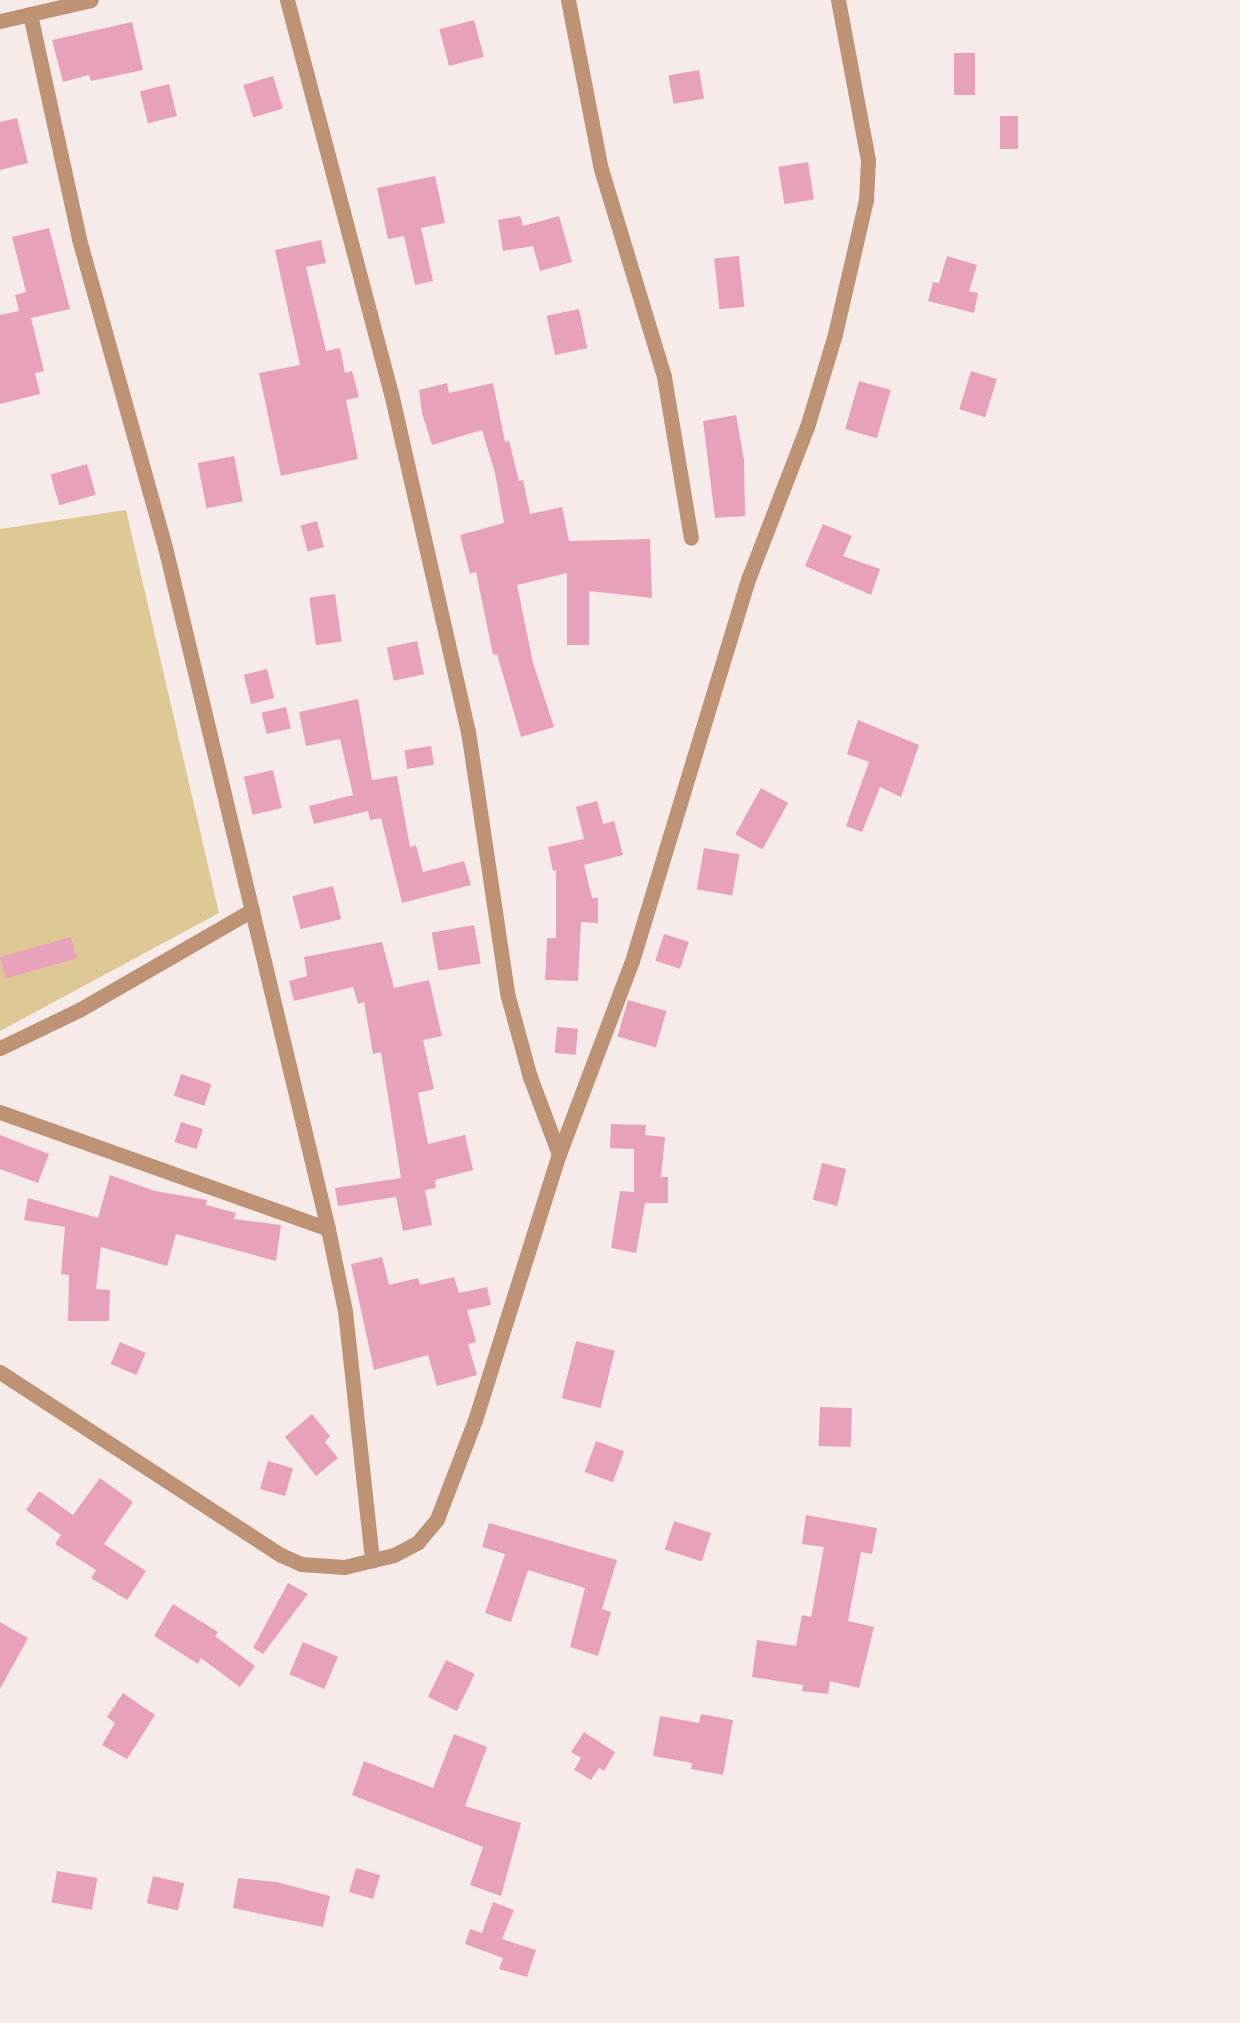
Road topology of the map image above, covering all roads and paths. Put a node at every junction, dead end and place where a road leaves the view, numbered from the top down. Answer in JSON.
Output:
{"nodes":[{"id":1,"x":90,"y":0,"type":"edge"},
{"id":2,"x":287,"y":0,"type":"edge"},
{"id":3,"x":568,"y":0,"type":"edge"},
{"id":4,"x":838,"y":0,"type":"edge"},
{"id":5,"x":30,"y":14,"type":"junction"},
{"id":6,"x":0,"y":21,"type":"edge"},
{"id":7,"x":691,"y":538,"type":"dead end"},
{"id":8,"x":252,"y":910,"type":"junction"},
{"id":9,"x":0,"y":1048,"type":"edge"},
{"id":10,"x":0,"y":1112,"type":"edge"},
{"id":11,"x":559,"y":1154,"type":"junction"},
{"id":12,"x":328,"y":1229,"type":"junction"},
{"id":13,"x":0,"y":1372,"type":"edge"},
{"id":14,"x":372,"y":1561,"type":"junction"}],
"edges":[{"from":1,"to":5,"type":"street"},
{"from":2,"to":11,"type":"street"},
{"from":3,"to":7,"type":"street"},
{"from":4,"to":11,"type":"street"},
{"from":5,"to":6,"type":"street"},
{"from":5,"to":8,"type":"street"},
{"from":8,"to":9,"type":"street"},
{"from":8,"to":12,"type":"street"},
{"from":10,"to":12,"type":"street"},
{"from":11,"to":14,"type":"street"},
{"from":12,"to":14,"type":"street"},
{"from":13,"to":14,"type":"street"}]}
